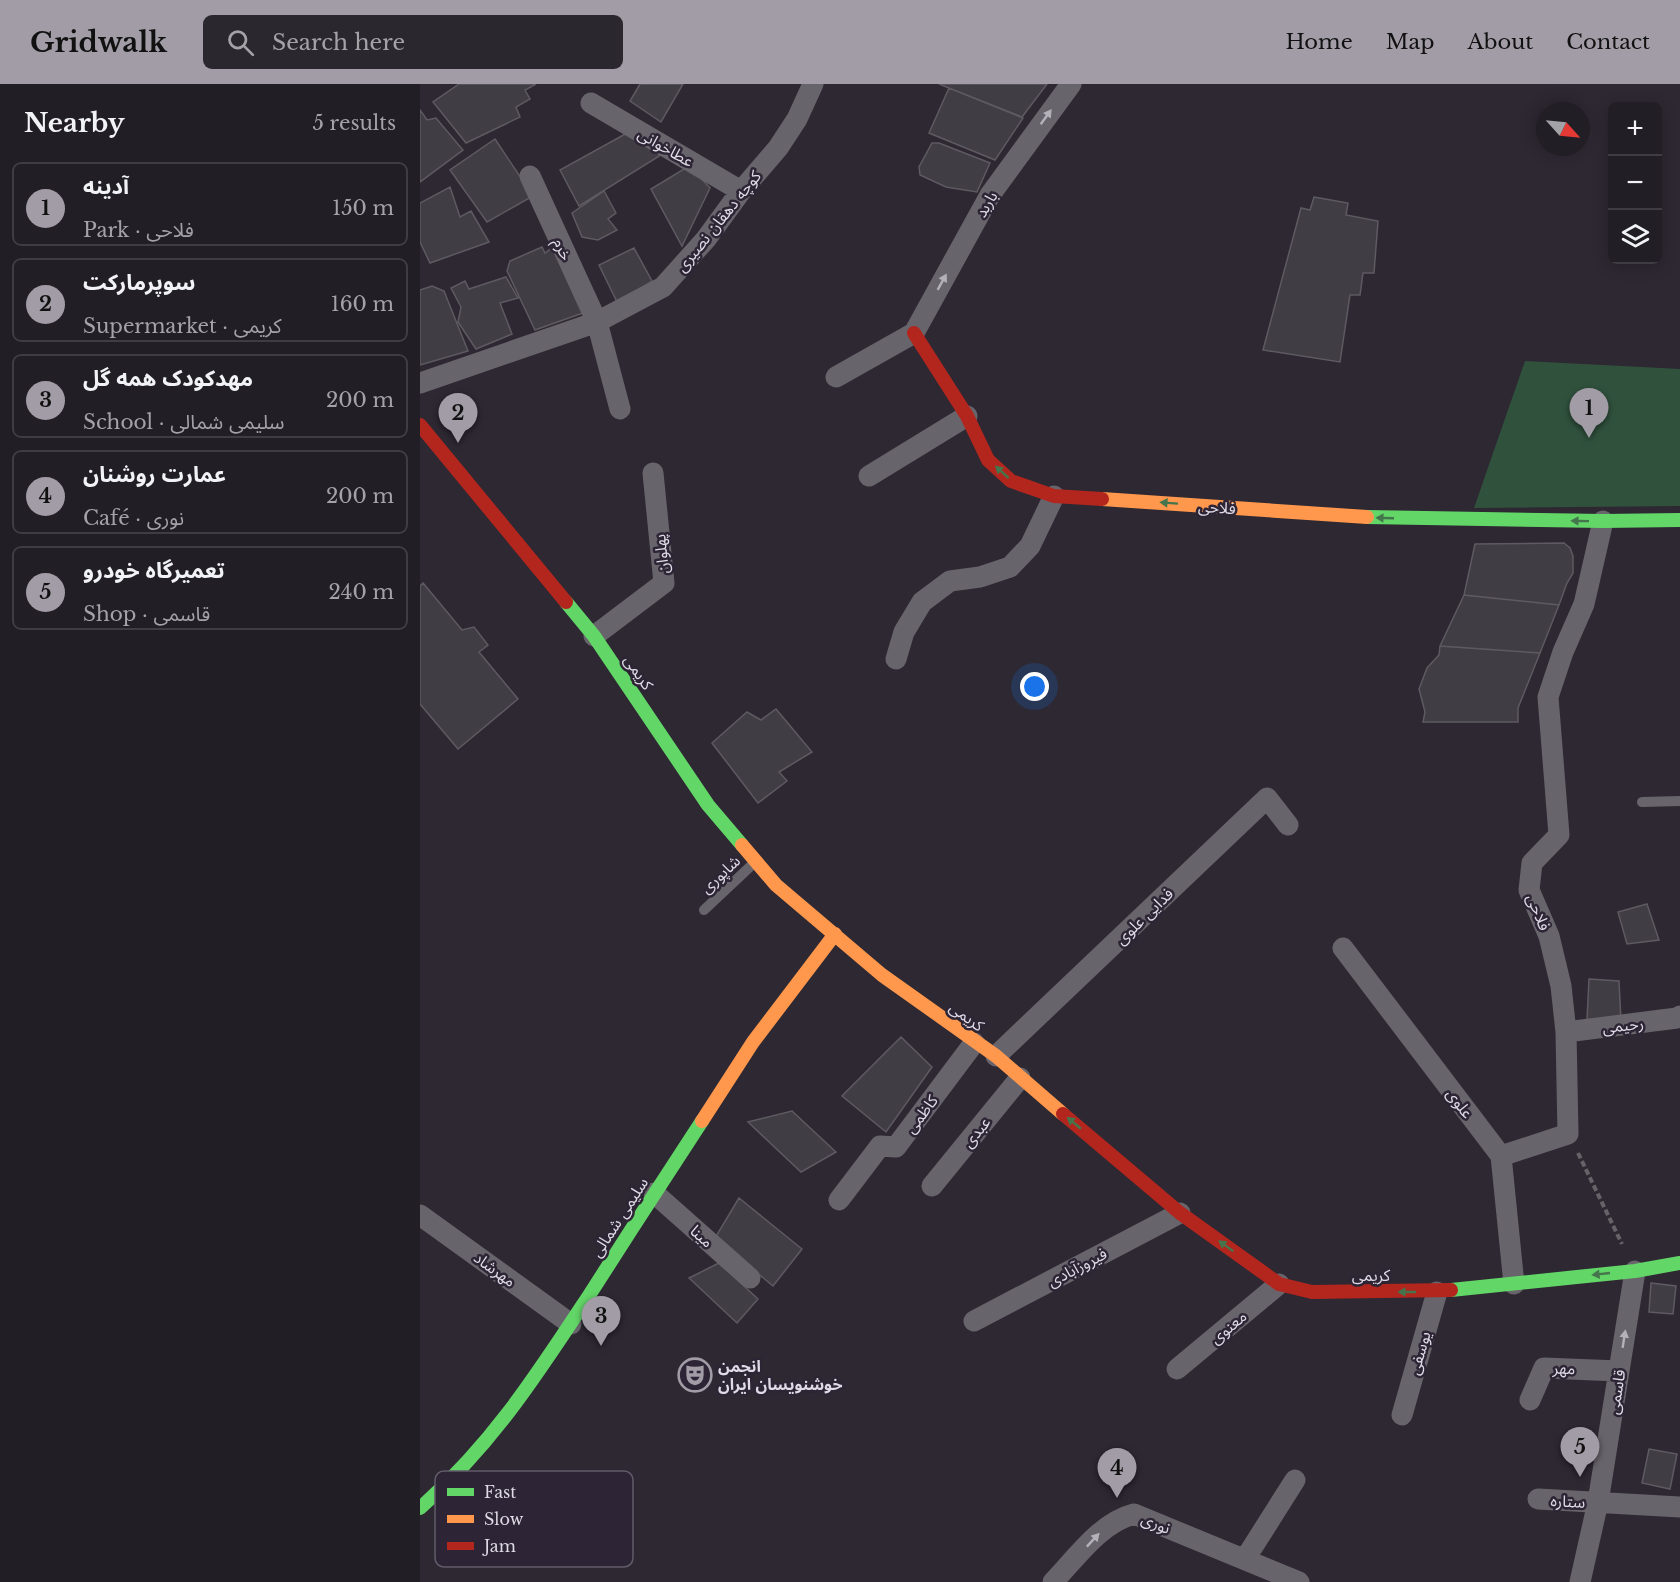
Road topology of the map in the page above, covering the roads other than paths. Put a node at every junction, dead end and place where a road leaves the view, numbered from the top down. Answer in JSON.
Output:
{"nodes":[{"id":1,"x":813,"y":84,"type":"edge"},
{"id":2,"x":1071,"y":84,"type":"edge"},
{"id":3,"x":591,"y":104,"type":"dead end"},
{"id":4,"x":530,"y":176,"type":"dead end"},
{"id":5,"x":741,"y":191,"type":"junction"},
{"id":6,"x":597,"y":322,"type":"junction"},
{"id":7,"x":914,"y":333,"type":"junction"},
{"id":8,"x":836,"y":377,"type":"dead end"},
{"id":9,"x":420,"y":383,"type":"edge"},
{"id":10,"x":620,"y":409,"type":"dead end"},
{"id":11,"x":967,"y":416,"type":"junction"},
{"id":12,"x":423,"y":436,"type":"edge"},
{"id":13,"x":653,"y":473,"type":"dead end"},
{"id":14,"x":869,"y":476,"type":"dead end"},
{"id":15,"x":1054,"y":496,"type":"junction"},
{"id":16,"x":1680,"y":520,"type":"edge"},
{"id":17,"x":1603,"y":521,"type":"junction"},
{"id":18,"x":594,"y":636,"type":"junction"},
{"id":19,"x":896,"y":659,"type":"dead end"},
{"id":20,"x":1680,"y":801,"type":"edge"},
{"id":21,"x":1642,"y":802,"type":"dead end"},
{"id":22,"x":1288,"y":825,"type":"dead end"},
{"id":23,"x":756,"y":861,"type":"junction"},
{"id":24,"x":704,"y":910,"type":"dead end"},
{"id":25,"x":835,"y":934,"type":"junction"},
{"id":26,"x":1343,"y":948,"type":"dead end"},
{"id":27,"x":1680,"y":1016,"type":"edge"},
{"id":28,"x":1566,"y":1032,"type":"junction"},
{"id":29,"x":974,"y":1042,"type":"junction"},
{"id":30,"x":996,"y":1056,"type":"junction"},
{"id":31,"x":1020,"y":1078,"type":"junction"},
{"id":32,"x":1501,"y":1156,"type":"junction"},
{"id":33,"x":932,"y":1186,"type":"dead end"},
{"id":34,"x":654,"y":1193,"type":"junction"},
{"id":35,"x":838,"y":1200,"type":"dead end"},
{"id":36,"x":1180,"y":1213,"type":"junction"},
{"id":37,"x":420,"y":1215,"type":"edge"},
{"id":38,"x":1680,"y":1263,"type":"edge"},
{"id":39,"x":1635,"y":1271,"type":"junction"},
{"id":40,"x":750,"y":1278,"type":"dead end"},
{"id":41,"x":1279,"y":1284,"type":"junction"},
{"id":42,"x":1514,"y":1284,"type":"junction"},
{"id":43,"x":1437,"y":1292,"type":"junction"},
{"id":44,"x":974,"y":1321,"type":"dead end"},
{"id":45,"x":571,"y":1324,"type":"junction"},
{"id":46,"x":1177,"y":1369,"type":"dead end"},
{"id":47,"x":1619,"y":1371,"type":"junction"},
{"id":48,"x":1530,"y":1401,"type":"dead end"},
{"id":49,"x":1402,"y":1416,"type":"dead end"},
{"id":50,"x":460,"y":1471,"type":"edge"},
{"id":51,"x":1295,"y":1480,"type":"dead end"},
{"id":52,"x":435,"y":1495,"type":"edge"},
{"id":53,"x":1538,"y":1499,"type":"dead end"},
{"id":54,"x":1598,"y":1502,"type":"junction"},
{"id":55,"x":1680,"y":1507,"type":"edge"},
{"id":56,"x":420,"y":1508,"type":"edge"},
{"id":57,"x":1245,"y":1559,"type":"junction"},
{"id":58,"x":1053,"y":1582,"type":"edge"},
{"id":59,"x":1299,"y":1582,"type":"edge"},
{"id":60,"x":1580,"y":1582,"type":"edge"}],
"edges":[{"from":1,"to":5,"type":"street","name":"کوچه دهقان نصیری"},
{"from":7,"to":2,"type":"street","name":"باربد","one_way":true},
{"from":3,"to":5,"type":"street","name":"عطاخوانی"},
{"from":4,"to":6,"type":"street","name":"خرم"},
{"from":5,"to":6,"type":"street","name":"کوچه دهقان نصیری"},
{"from":6,"to":9,"type":"street","name":"کوچه دهقان نصیری"},
{"from":6,"to":10,"type":"street","name":"خرم"},
{"from":7,"to":8,"type":"street"},
{"from":7,"to":11,"type":"main road","name":"فلاحی"},
{"from":11,"to":14,"type":"street"},
{"from":15,"to":11,"type":"main road","name":"فلاحی","one_way":true},
{"from":12,"to":18,"type":"main road","name":"کریمی"},
{"from":13,"to":18,"type":"street","name":"پهلوان"},
{"from":17,"to":15,"type":"main road","name":"فلاحی","one_way":true},
{"from":15,"to":19,"type":"street"},
{"from":16,"to":17,"type":"main road","name":"فلاحی"},
{"from":17,"to":28,"type":"street","name":"فلاحی"},
{"from":18,"to":23,"type":"main road","name":"کریمی"},
{"from":20,"to":21,"type":"lane"},
{"from":22,"to":30,"type":"street","name":"فدایی علوی"},
{"from":23,"to":24,"type":"lane","name":"شاپوری"},
{"from":23,"to":25,"type":"main road","name":"کریمی"},
{"from":25,"to":29,"type":"main road","name":"کریمی"},
{"from":25,"to":34,"type":"main road","name":"سلیمی شمالی"},
{"from":26,"to":32,"type":"street","name":"علوی"},
{"from":27,"to":28,"type":"street","name":"رحیمی"},
{"from":28,"to":32,"type":"street","name":"فلاحی"},
{"from":29,"to":30,"type":"main road","name":"کریمی"},
{"from":29,"to":35,"type":"street","name":"کاظمی"},
{"from":30,"to":31,"type":"main road","name":"کریمی"},
{"from":31,"to":33,"type":"street","name":"عبدی"},
{"from":36,"to":31,"type":"main road","name":"کریمی","one_way":true},
{"from":32,"to":42,"type":"street"},
{"from":34,"to":40,"type":"street","name":"مینا"},
{"from":34,"to":45,"type":"main road","name":"سلیمی شمالی"},
{"from":41,"to":36,"type":"main road","name":"کریمی","one_way":true},
{"from":36,"to":44,"type":"street","name":"فیروزآبادی"},
{"from":37,"to":45,"type":"street","name":"مهرشاد"},
{"from":38,"to":39,"type":"main road","name":"کریمی"},
{"from":39,"to":42,"type":"main road","name":"کریمی","one_way":true},
{"from":47,"to":39,"type":"street","name":"قاسمی","one_way":true},
{"from":43,"to":41,"type":"main road","name":"کریمی","one_way":true},
{"from":41,"to":46,"type":"street","name":"معنوی"},
{"from":42,"to":43,"type":"main road","name":"کریمی"},
{"from":43,"to":49,"type":"street","name":"یوسفی"},
{"from":45,"to":50,"type":"main road","name":"سلیمی شمالی"},
{"from":47,"to":48,"type":"street","name":"مهر"},
{"from":47,"to":54,"type":"street","name":"قاسمی"},
{"from":51,"to":57,"type":"street"},
{"from":52,"to":56,"type":"main road","name":"سلیمی شمالی"},
{"from":53,"to":54,"type":"street","name":"ستاره"},
{"from":54,"to":55,"type":"street","name":"ستاره"},
{"from":54,"to":60,"type":"street","name":"قاسمی"},
{"from":58,"to":57,"type":"street","name":"نوری","one_way":true},
{"from":57,"to":59,"type":"street","name":"نوری"}]}
